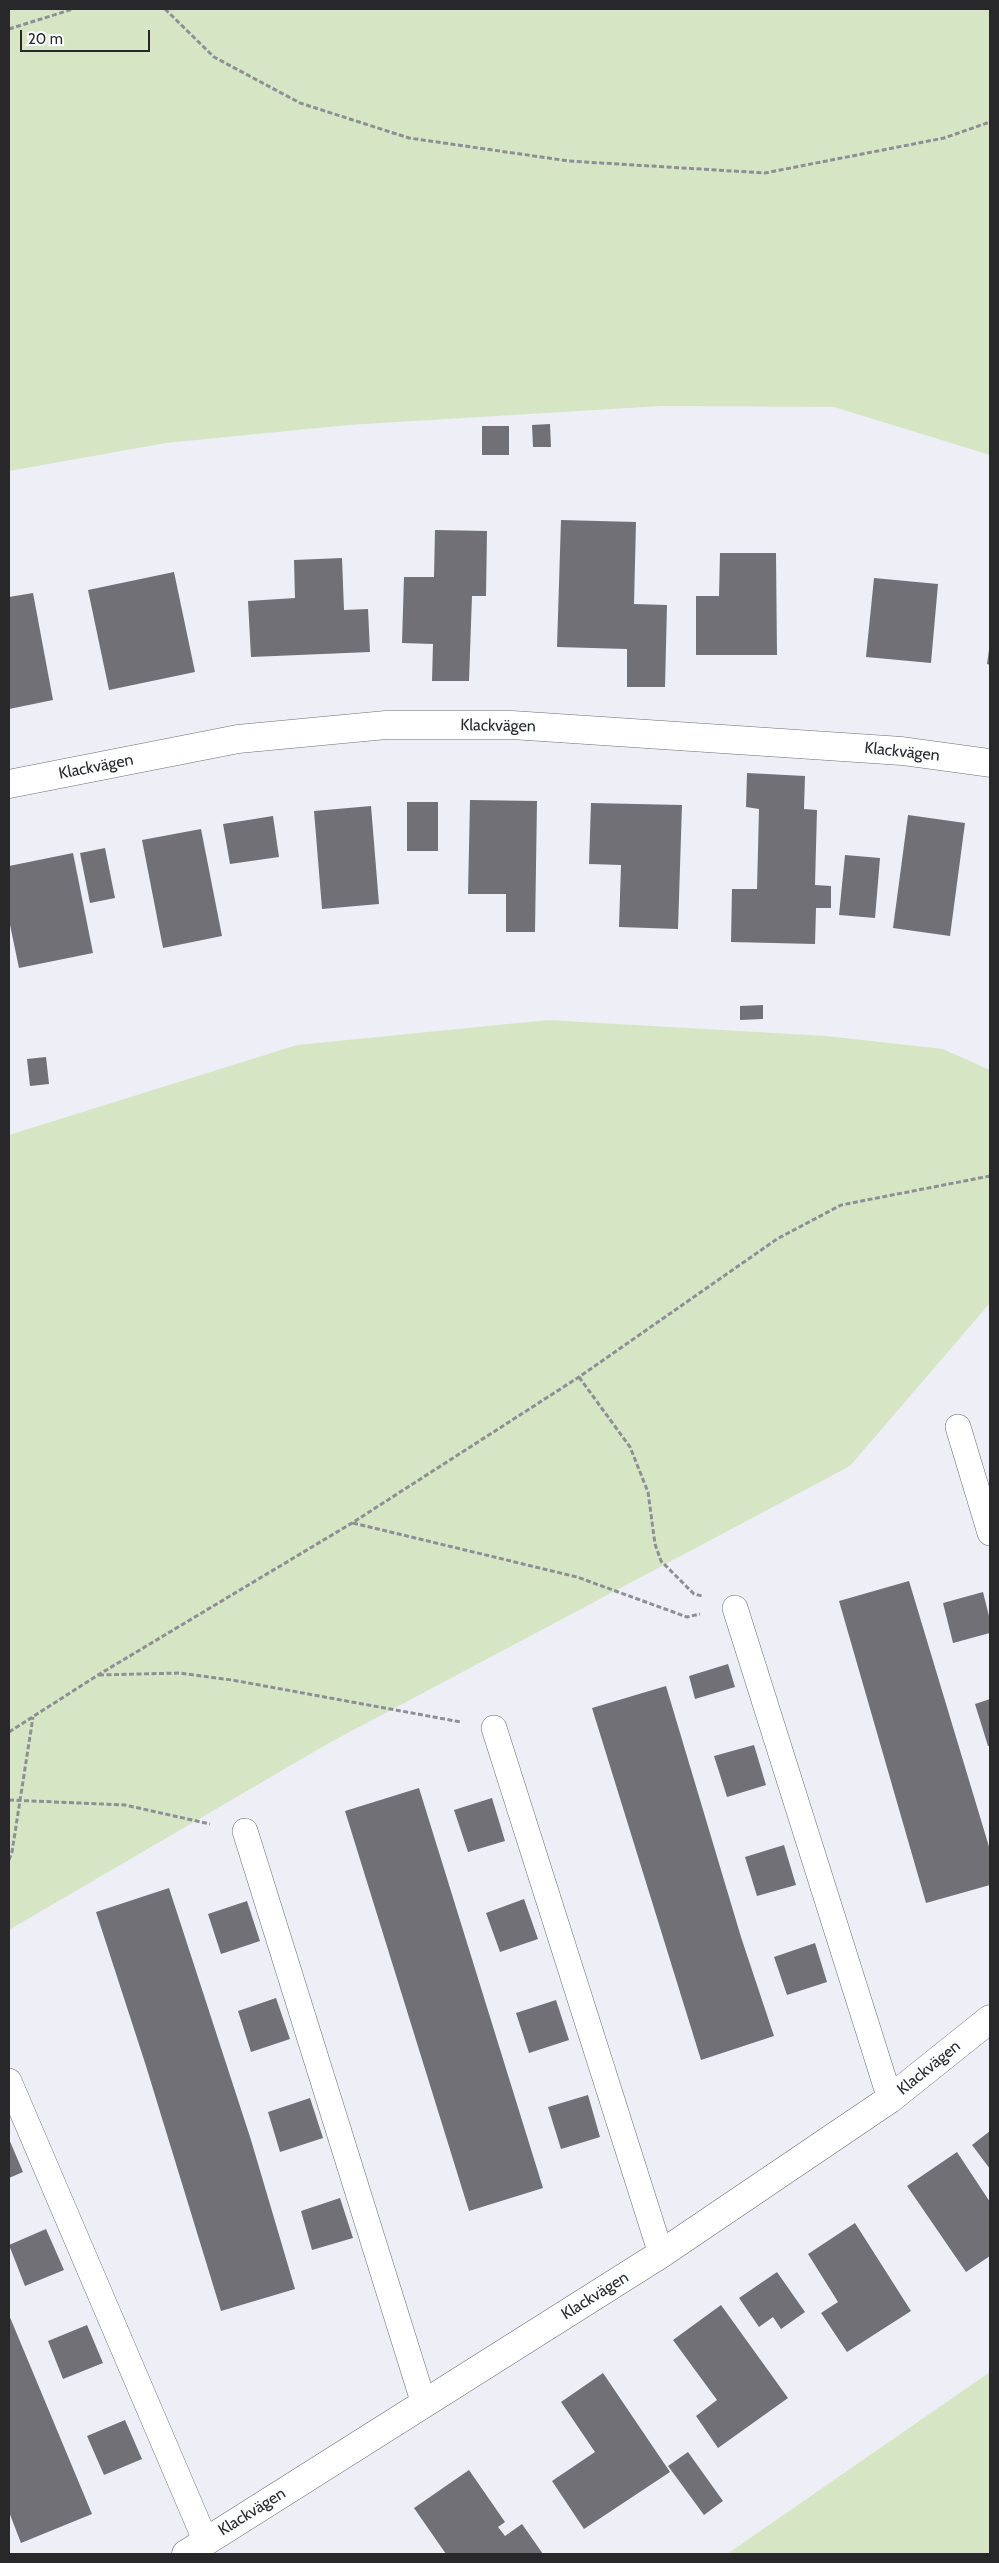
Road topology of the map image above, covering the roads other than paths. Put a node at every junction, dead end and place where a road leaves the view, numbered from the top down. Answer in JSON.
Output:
{"nodes":[{"id":1,"x":990,"y":763,"type":"edge"},
{"id":2,"x":9,"y":784,"type":"edge"},
{"id":3,"x":958,"y":1427,"type":"dead end"},
{"id":4,"x":990,"y":1533,"type":"edge"},
{"id":5,"x":735,"y":1608,"type":"road end"},
{"id":6,"x":494,"y":1728,"type":"road end"},
{"id":7,"x":246,"y":1831,"type":"road end"},
{"id":8,"x":990,"y":2019,"type":"edge"},
{"id":9,"x":9,"y":2081,"type":"edge"},
{"id":10,"x":890,"y":2100,"type":"junction"},
{"id":11,"x":661,"y":2254,"type":"junction"},
{"id":12,"x":424,"y":2404,"type":"junction"},
{"id":13,"x":196,"y":2548,"type":"edge"}],
"edges":[{"from":1,"to":2,"type":"street","name":"Klackvägen"},
{"from":3,"to":4,"type":"lane"},
{"from":5,"to":10,"type":"lane"},
{"from":6,"to":11,"type":"lane"},
{"from":7,"to":12,"type":"lane"},
{"from":8,"to":10,"type":"street","name":"Klackvägen"},
{"from":9,"to":13,"type":"lane"},
{"from":10,"to":11,"type":"street","name":"Klackvägen"},
{"from":11,"to":12,"type":"street","name":"Klackvägen"},
{"from":12,"to":13,"type":"street","name":"Klackvägen"}]}
